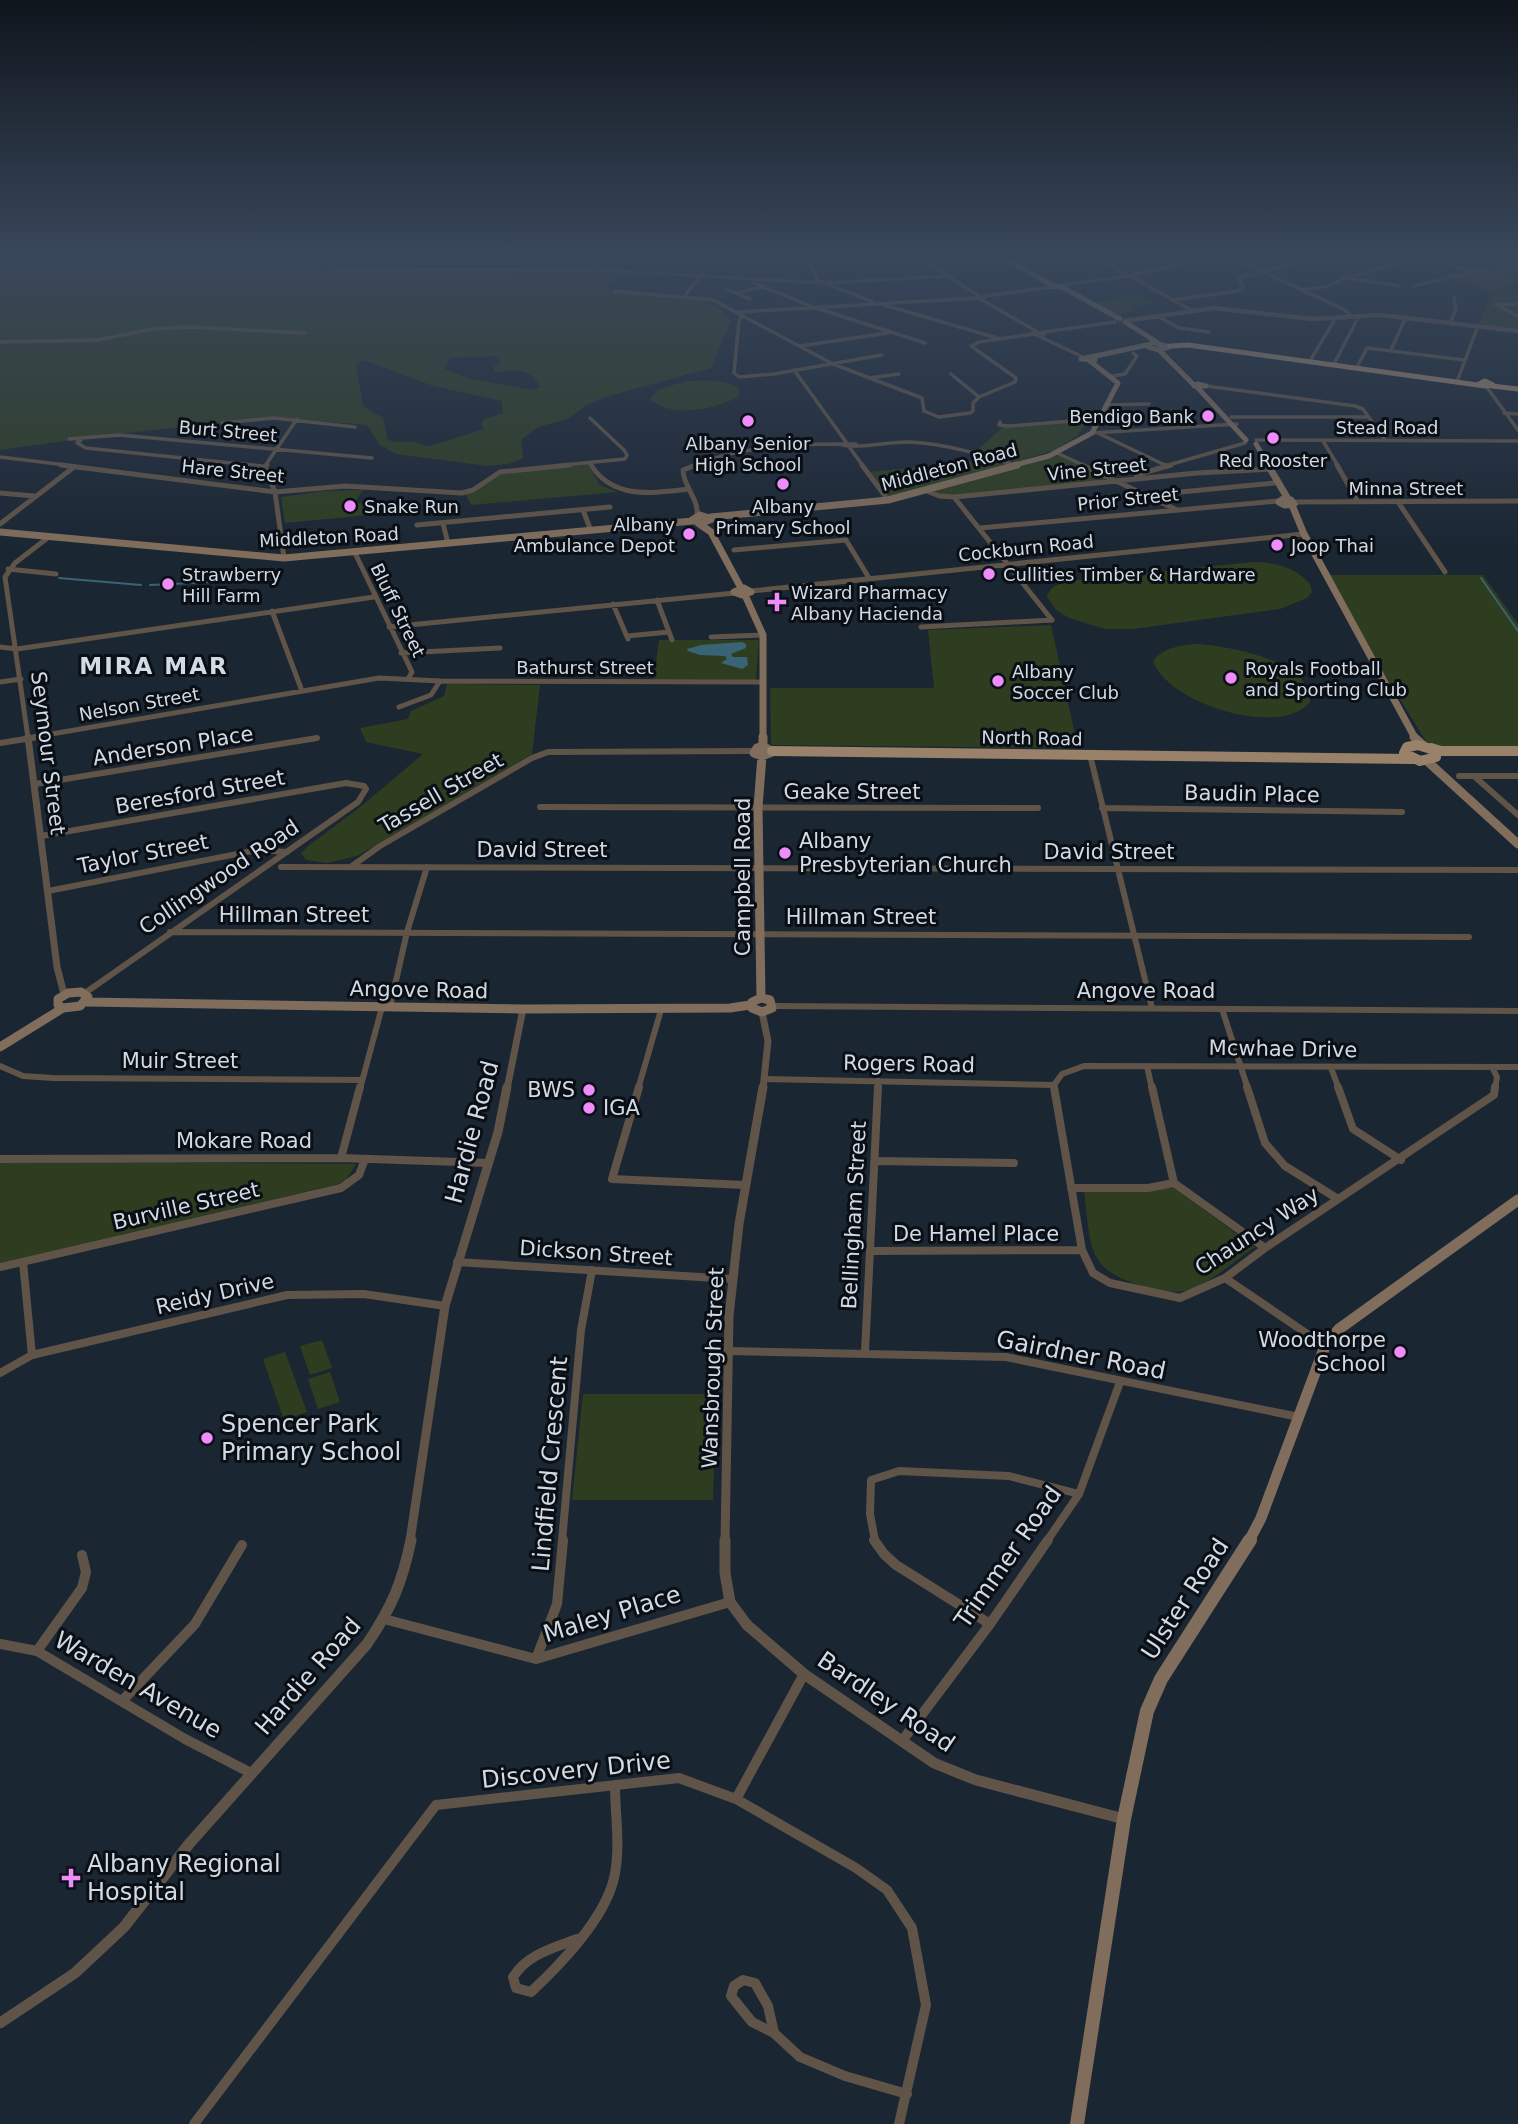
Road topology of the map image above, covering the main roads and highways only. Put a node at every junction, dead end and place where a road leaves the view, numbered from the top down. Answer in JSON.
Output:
{"nodes":[{"id":1,"x":1117,"y":354,"type":"edge"},
{"id":2,"x":1125,"y":354,"type":"edge"},
{"id":3,"x":1168,"y":354,"type":"edge"},
{"id":4,"x":1263,"y":354,"type":"edge"},
{"id":5,"x":1268,"y":354,"type":"edge"},
{"id":6,"x":1083,"y":357,"type":"road end"},
{"id":7,"x":1092,"y":359,"type":"junction"},
{"id":8,"x":1311,"y":360,"type":"junction"},
{"id":9,"x":1392,"y":371,"type":"junction"},
{"id":10,"x":1486,"y":384,"type":"junction"},
{"id":11,"x":1518,"y":388,"type":"edge"},
{"id":12,"x":1096,"y":422,"type":"junction"},
{"id":13,"x":1076,"y":443,"type":"junction"},
{"id":14,"x":1269,"y":469,"type":"junction"},
{"id":15,"x":1287,"y":502,"type":"junction"},
{"id":16,"x":696,"y":517,"type":"junction"},
{"id":17,"x":709,"y":519,"type":"junction"},
{"id":18,"x":0,"y":532,"type":"edge"},
{"id":19,"x":710,"y":532,"type":"junction"},
{"id":20,"x":1301,"y":534,"type":"junction"},
{"id":21,"x":1427,"y":747,"type":"junction"},
{"id":22,"x":1407,"y":748,"type":"junction"},
{"id":23,"x":763,"y":751,"type":"junction"},
{"id":24,"x":1518,"y":751,"type":"edge"},
{"id":25,"x":1292,"y":756,"type":"junction"},
{"id":26,"x":1518,"y":757,"type":"edge"},
{"id":27,"x":1412,"y":759,"type":"junction"},
{"id":28,"x":1432,"y":759,"type":"junction"},
{"id":29,"x":1516,"y":841,"type":"edge"},
{"id":30,"x":85,"y":998,"type":"junction"},
{"id":31,"x":761,"y":998,"type":"junction"},
{"id":32,"x":750,"y":1005,"type":"junction"},
{"id":33,"x":63,"y":1008,"type":"junction"},
{"id":34,"x":0,"y":1048,"type":"edge"},
{"id":35,"x":1518,"y":1200,"type":"edge"},
{"id":36,"x":1077,"y":2124,"type":"edge"}],
"edges":[{"from":1,"to":7,"type":"main road"},
{"from":2,"to":7,"type":"main road"},
{"from":3,"to":14,"type":"main road"},
{"from":4,"to":8,"type":"highway"},
{"from":5,"to":8,"type":"highway"},
{"from":6,"to":7,"type":"main road"},
{"from":7,"to":12,"type":"main road","name":"Middleton Road"},
{"from":8,"to":9,"type":"highway"},
{"from":8,"to":9,"type":"highway"},
{"from":9,"to":10,"type":"highway"},
{"from":9,"to":10,"type":"highway"},
{"from":10,"to":11,"type":"highway"},
{"from":12,"to":13,"type":"main road","name":"Middleton Road"},
{"from":12,"to":13,"type":"main road","name":"Middleton Road"},
{"from":13,"to":17,"type":"main road","name":"Middleton Road"},
{"from":14,"to":15,"type":"main road"},
{"from":14,"to":15,"type":"main road"},
{"from":15,"to":20,"type":"main road"},
{"from":16,"to":17,"type":"main road","name":"Middleton Road"},
{"from":16,"to":18,"type":"main road","name":"Middleton Road"},
{"from":16,"to":19,"type":"main road","name":"Campbell Road"},
{"from":17,"to":19,"type":"main road","name":"Campbell Road"},
{"from":19,"to":23,"type":"main road","name":"Campbell Road"},
{"from":20,"to":21,"type":"main road"},
{"from":20,"to":22,"type":"main road"},
{"from":21,"to":22,"type":"main road","name":"North Road"},
{"from":21,"to":24,"type":"main road"},
{"from":21,"to":28,"type":"main road"},
{"from":22,"to":25,"type":"main road","name":"North Road"},
{"from":22,"to":27,"type":"main road"},
{"from":23,"to":25,"type":"main road","name":"North Road"},
{"from":23,"to":31,"type":"main road","name":"Campbell Road"},
{"from":25,"to":27,"type":"main road","name":"North Road"},
{"from":26,"to":28,"type":"main road"},
{"from":27,"to":28,"type":"main road","name":"North Road"},
{"from":28,"to":29,"type":"main road"},
{"from":30,"to":32,"type":"main road","name":"Angove Road"},
{"from":30,"to":33,"type":"main road"},
{"from":30,"to":33,"type":"main road"},
{"from":31,"to":32,"type":"main road"},
{"from":31,"to":32,"type":"main road"},
{"from":33,"to":34,"type":"main road"},
{"from":35,"to":36,"type":"main road","name":"Ulster Road"}]}
